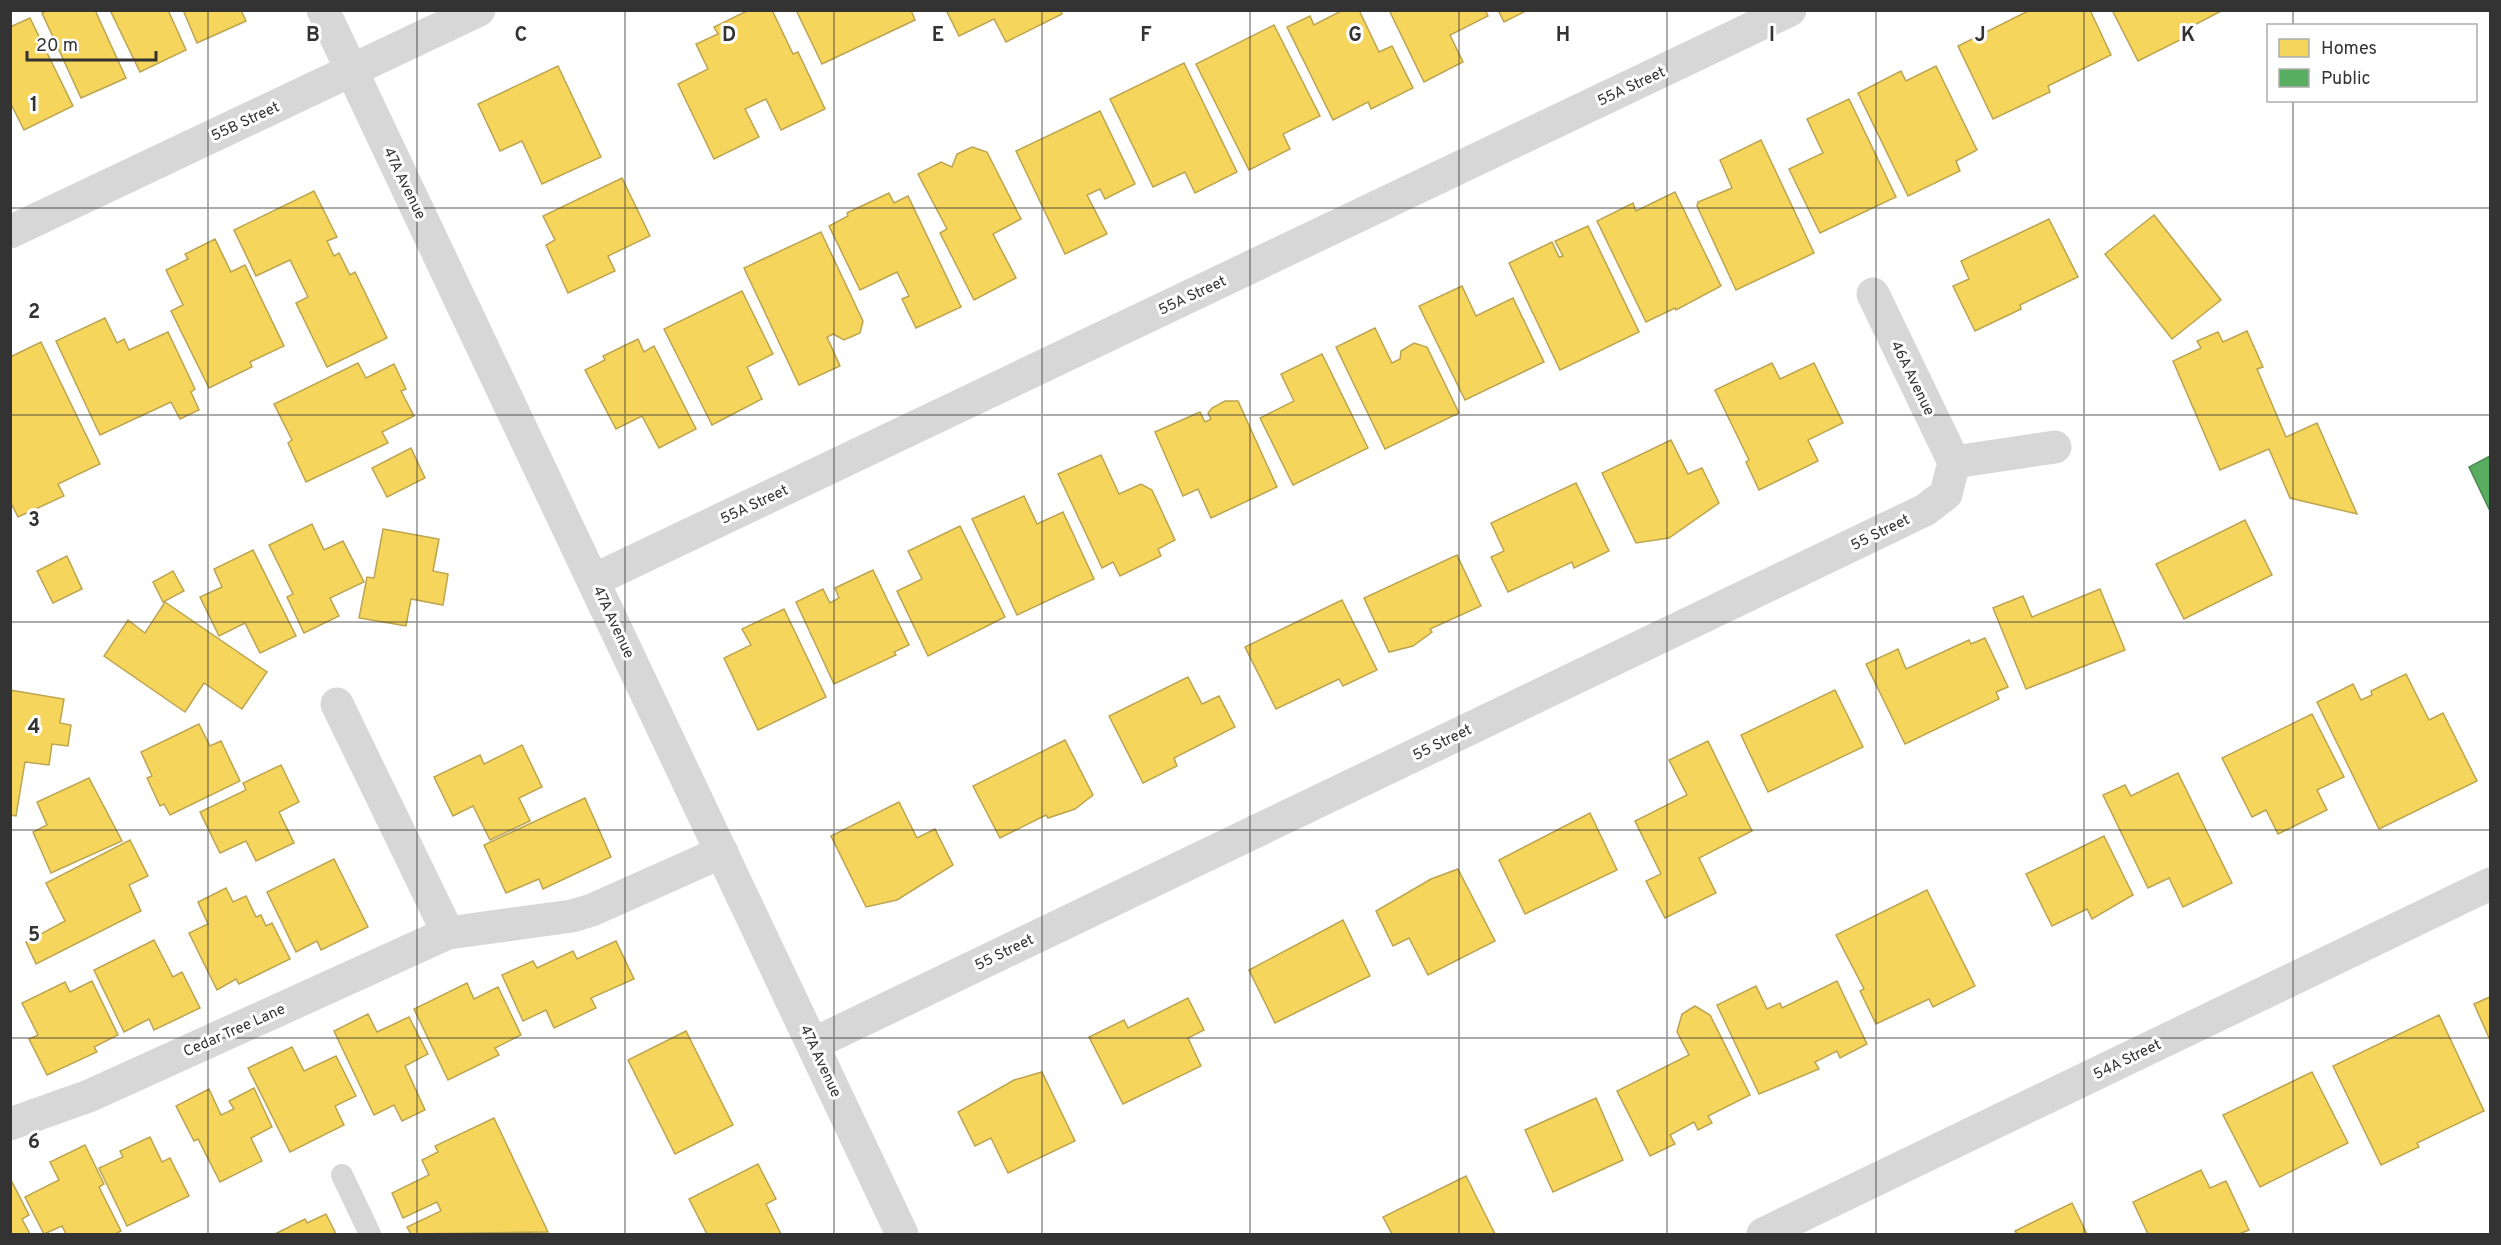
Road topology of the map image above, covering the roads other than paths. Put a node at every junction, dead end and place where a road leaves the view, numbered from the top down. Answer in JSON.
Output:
{"nodes":[{"id":1,"x":323,"y":10,"type":"edge"},
{"id":2,"x":479,"y":10,"type":"edge"},
{"id":3,"x":1790,"y":10,"type":"edge"},
{"id":4,"x":352,"y":71,"type":"junction"},
{"id":5,"x":10,"y":232,"type":"edge"},
{"id":6,"x":1872,"y":294,"type":"dead end"},
{"id":7,"x":2055,"y":447,"type":"dead end"},
{"id":8,"x":1954,"y":462,"type":"junction"},
{"id":9,"x":594,"y":580,"type":"junction"},
{"id":10,"x":337,"y":704,"type":"dead end"},
{"id":11,"x":722,"y":852,"type":"junction"},
{"id":12,"x":2490,"y":884,"type":"edge"},
{"id":13,"x":448,"y":933,"type":"junction"},
{"id":14,"x":813,"y":1044,"type":"junction"},
{"id":15,"x":13,"y":1118,"type":"edge"},
{"id":16,"x":342,"y":1175,"type":"dead end"},
{"id":17,"x":370,"y":1234,"type":"edge"},
{"id":18,"x":902,"y":1234,"type":"edge"},
{"id":19,"x":1763,"y":1234,"type":"edge"}],
"edges":[{"from":1,"to":4,"type":"street","name":"47A Avenue"},
{"from":2,"to":4,"type":"street","name":"55B Street"},
{"from":3,"to":9,"type":"street","name":"55A Street"},
{"from":4,"to":5,"type":"street","name":"55B Street"},
{"from":4,"to":9,"type":"street","name":"47A Avenue"},
{"from":6,"to":8,"type":"street","name":"46A Avenue"},
{"from":7,"to":8,"type":"street"},
{"from":8,"to":14,"type":"street","name":"55 Street"},
{"from":9,"to":11,"type":"street","name":"47A Avenue"},
{"from":10,"to":13,"type":"street"},
{"from":11,"to":13,"type":"street","name":"Cedar Tree Lane"},
{"from":11,"to":14,"type":"street","name":"47A Avenue"},
{"from":12,"to":19,"type":"street","name":"54A Street"},
{"from":13,"to":15,"type":"street","name":"Cedar Tree Lane"},
{"from":14,"to":18,"type":"street","name":"47A Avenue"},
{"from":16,"to":17,"type":"lane"}]}
